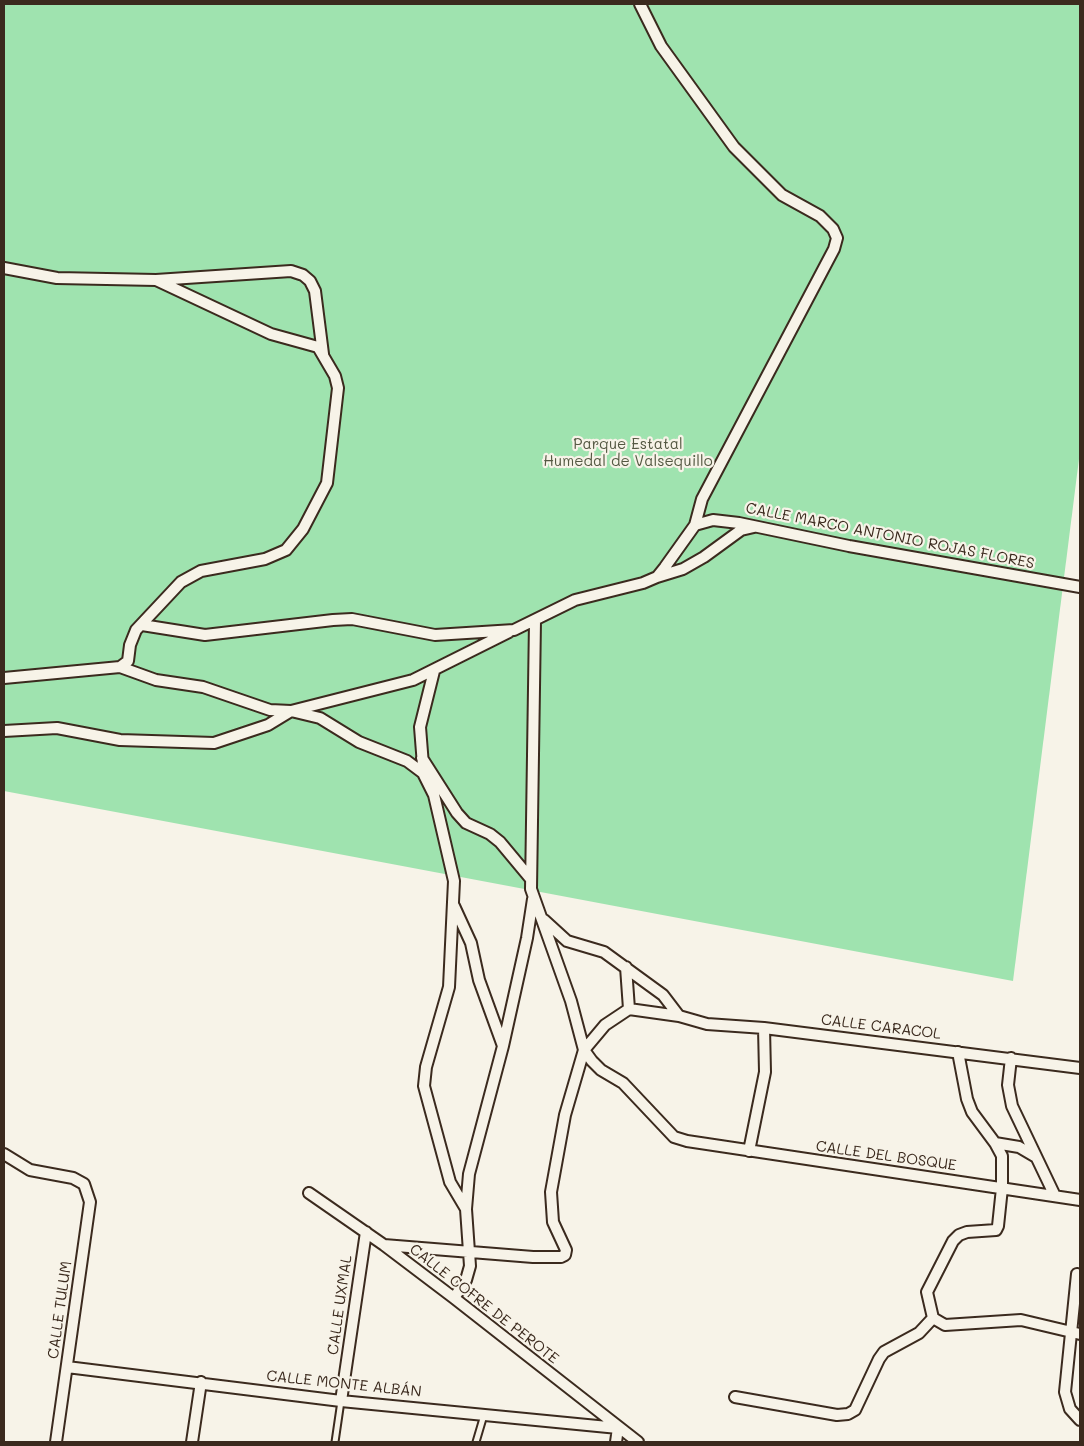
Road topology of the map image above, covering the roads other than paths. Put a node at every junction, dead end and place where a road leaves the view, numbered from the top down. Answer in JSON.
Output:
{"nodes":[{"id":1,"x":640,"y":4,"type":"edge"},
{"id":2,"x":4,"y":268,"type":"edge"},
{"id":3,"x":156,"y":280,"type":"junction"},
{"id":4,"x":323,"y":354,"type":"junction"},
{"id":5,"x":695,"y":525,"type":"junction"},
{"id":6,"x":755,"y":527,"type":"junction"},
{"id":7,"x":656,"y":577,"type":"junction"},
{"id":8,"x":1080,"y":588,"type":"edge"},
{"id":9,"x":534,"y":621,"type":"junction"},
{"id":10,"x":142,"y":625,"type":"junction"},
{"id":11,"x":514,"y":630,"type":"junction"},
{"id":12,"x":120,"y":667,"type":"junction"},
{"id":13,"x":434,"y":671,"type":"junction"},
{"id":14,"x":4,"y":678,"type":"edge"},
{"id":15,"x":291,"y":711,"type":"junction"},
{"id":16,"x":4,"y":731,"type":"edge"},
{"id":17,"x":422,"y":758,"type":"junction"},
{"id":18,"x":423,"y":773,"type":"junction"},
{"id":19,"x":530,"y":878,"type":"junction"},
{"id":20,"x":534,"y":897,"type":"junction"},
{"id":21,"x":453,"y":905,"type":"junction"},
{"id":22,"x":543,"y":919,"type":"junction"},
{"id":23,"x":626,"y":967,"type":"junction"},
{"id":24,"x":628,"y":1009,"type":"junction"},
{"id":25,"x":679,"y":1016,"type":"junction"},
{"id":26,"x":764,"y":1028,"type":"junction"},
{"id":27,"x":503,"y":1046,"type":"junction"},
{"id":28,"x":584,"y":1050,"type":"junction"},
{"id":29,"x":958,"y":1052,"type":"junction"},
{"id":30,"x":1012,"y":1058,"type":"junction"},
{"id":31,"x":1080,"y":1068,"type":"edge"},
{"id":32,"x":995,"y":1143,"type":"junction"},
{"id":33,"x":749,"y":1151,"type":"junction"},
{"id":34,"x":4,"y":1154,"type":"edge"},
{"id":35,"x":1036,"y":1158,"type":"junction"},
{"id":36,"x":1002,"y":1188,"type":"junction"},
{"id":37,"x":309,"y":1193,"type":"dead end"},
{"id":38,"x":1056,"y":1196,"type":"junction"},
{"id":39,"x":1080,"y":1200,"type":"edge"},
{"id":40,"x":466,"y":1209,"type":"junction"},
{"id":41,"x":366,"y":1232,"type":"junction"},
{"id":42,"x":384,"y":1245,"type":"junction"},
{"id":43,"x":468,"y":1252,"type":"junction"},
{"id":44,"x":1077,"y":1274,"type":"dead end"},
{"id":45,"x":454,"y":1298,"type":"junction"},
{"id":46,"x":933,"y":1318,"type":"junction"},
{"id":47,"x":1076,"y":1333,"type":"edge"},
{"id":48,"x":67,"y":1367,"type":"junction"},
{"id":49,"x":201,"y":1382,"type":"junction"},
{"id":50,"x":735,"y":1397,"type":"dead end"},
{"id":51,"x":341,"y":1401,"type":"junction"},
{"id":52,"x":484,"y":1414,"type":"junction"},
{"id":53,"x":1080,"y":1420,"type":"edge"},
{"id":54,"x":618,"y":1428,"type":"junction"},
{"id":55,"x":56,"y":1442,"type":"edge"},
{"id":56,"x":192,"y":1442,"type":"edge"},
{"id":57,"x":335,"y":1442,"type":"edge"},
{"id":58,"x":476,"y":1442,"type":"edge"},
{"id":59,"x":616,"y":1442,"type":"edge"},
{"id":60,"x":638,"y":1442,"type":"edge"}],
"edges":[{"from":1,"to":5,"type":"street"},
{"from":2,"to":3,"type":"street"},
{"from":3,"to":4,"type":"street"},
{"from":3,"to":4,"type":"street"},
{"from":4,"to":10,"type":"street"},
{"from":5,"to":6,"type":"street","name":"CALLE MARCO ANTONIO ROJAS FLORES"},
{"from":5,"to":7,"type":"street"},
{"from":6,"to":7,"type":"street"},
{"from":6,"to":8,"type":"street","name":"CALLE MARCO ANTONIO ROJAS FLORES"},
{"from":7,"to":9,"type":"street"},
{"from":9,"to":11,"type":"street"},
{"from":9,"to":19,"type":"street"},
{"from":10,"to":11,"type":"street"},
{"from":10,"to":12,"type":"street"},
{"from":11,"to":13,"type":"street"},
{"from":12,"to":14,"type":"street"},
{"from":12,"to":15,"type":"street"},
{"from":13,"to":15,"type":"street"},
{"from":13,"to":17,"type":"street"},
{"from":15,"to":16,"type":"street"},
{"from":15,"to":18,"type":"street"},
{"from":17,"to":18,"type":"street"},
{"from":17,"to":19,"type":"street"},
{"from":18,"to":21,"type":"street"},
{"from":19,"to":20,"type":"street"},
{"from":20,"to":22,"type":"street"},
{"from":20,"to":27,"type":"street"},
{"from":21,"to":27,"type":"street"},
{"from":21,"to":40,"type":"street"},
{"from":22,"to":23,"type":"street"},
{"from":22,"to":28,"type":"street"},
{"from":23,"to":24,"type":"street"},
{"from":23,"to":25,"type":"street"},
{"from":24,"to":25,"type":"street","name":"CALLE CARACOL"},
{"from":24,"to":28,"type":"street"},
{"from":25,"to":26,"type":"street","name":"CALLE CARACOL"},
{"from":26,"to":29,"type":"street","name":"CALLE CARACOL"},
{"from":26,"to":33,"type":"street"},
{"from":27,"to":40,"type":"street"},
{"from":28,"to":33,"type":"street","name":"CALLE DEL BOSQUE"},
{"from":28,"to":43,"type":"street"},
{"from":29,"to":30,"type":"street","name":"CALLE CARACOL"},
{"from":29,"to":32,"type":"street"},
{"from":30,"to":31,"type":"street","name":"CALLE CARACOL"},
{"from":30,"to":35,"type":"street"},
{"from":32,"to":35,"type":"street"},
{"from":32,"to":36,"type":"street"},
{"from":33,"to":36,"type":"street","name":"CALLE DEL BOSQUE"},
{"from":34,"to":48,"type":"street","name":"CALLE TULUM"},
{"from":35,"to":38,"type":"street"},
{"from":36,"to":38,"type":"street","name":"CALLE DEL BOSQUE"},
{"from":36,"to":46,"type":"street"},
{"from":37,"to":41,"type":"street","name":"CALLE COFRE DE PEROTE"},
{"from":38,"to":39,"type":"street","name":"CALLE DEL BOSQUE"},
{"from":40,"to":43,"type":"street"},
{"from":41,"to":42,"type":"street","name":"CALLE COFRE DE PEROTE"},
{"from":41,"to":51,"type":"street","name":"CALLE UXMAL"},
{"from":42,"to":43,"type":"street"},
{"from":42,"to":45,"type":"street","name":"CALLE COFRE DE PEROTE"},
{"from":43,"to":45,"type":"street"},
{"from":44,"to":47,"type":"street"},
{"from":45,"to":54,"type":"street","name":"CALLE COFRE DE PEROTE"},
{"from":46,"to":47,"type":"street"},
{"from":46,"to":50,"type":"street"},
{"from":47,"to":53,"type":"street"},
{"from":48,"to":49,"type":"street","name":"CALLE MONTE ALBÁN"},
{"from":48,"to":55,"type":"street","name":"CALLE TULUM"},
{"from":49,"to":51,"type":"street","name":"CALLE MONTE ALBÁN"},
{"from":49,"to":56,"type":"street"},
{"from":51,"to":52,"type":"street","name":"CALLE MONTE ALBÁN"},
{"from":51,"to":57,"type":"lane","name":"CALLE UXMAL"},
{"from":52,"to":54,"type":"street","name":"CALLE MONTE ALBÁN"},
{"from":52,"to":58,"type":"lane"},
{"from":54,"to":59,"type":"street"},
{"from":54,"to":60,"type":"street","name":"CALLE COFRE DE PEROTE"}]}
